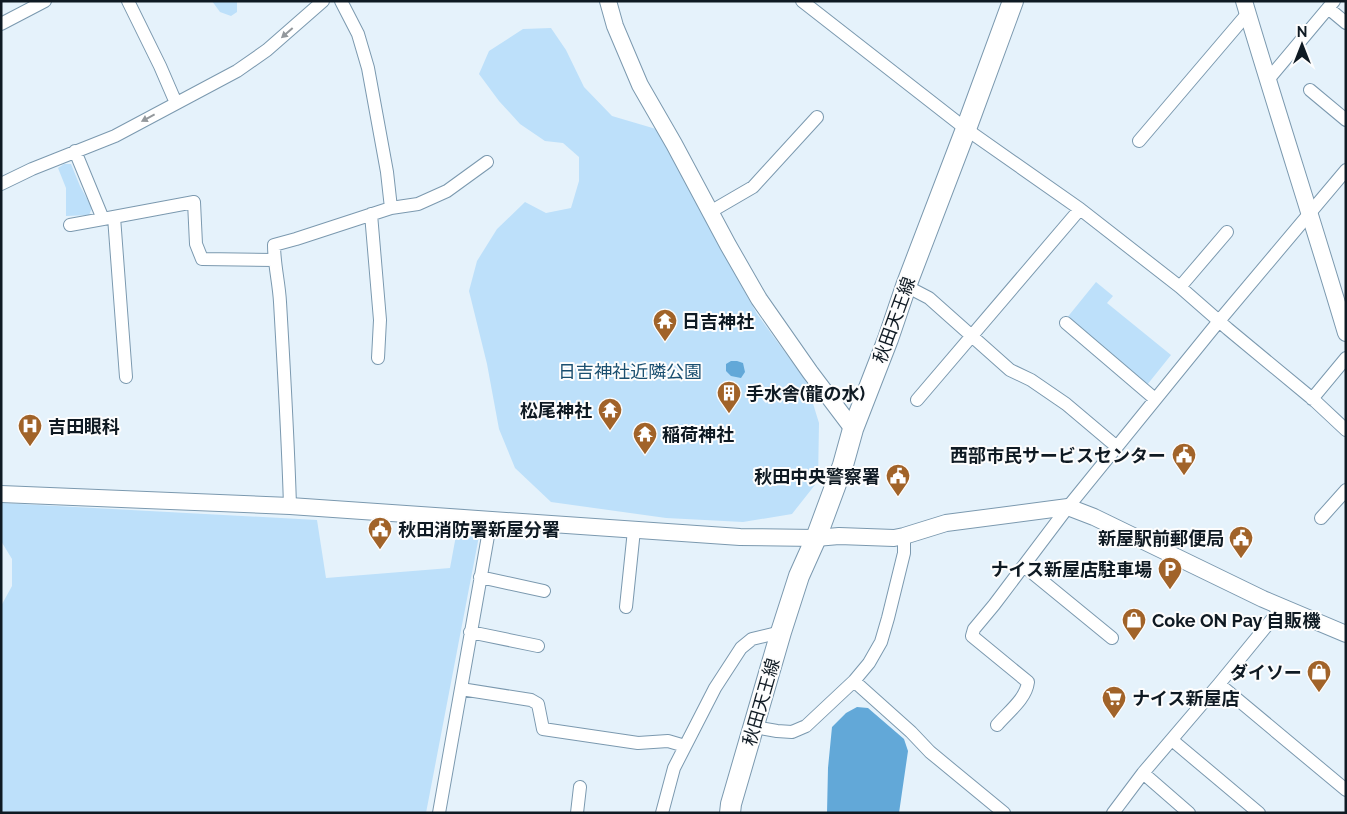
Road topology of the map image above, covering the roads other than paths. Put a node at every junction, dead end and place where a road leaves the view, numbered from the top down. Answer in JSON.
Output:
{"nodes":[{"id":1,"x":45,"y":1,"type":"edge"},
{"id":2,"x":128,"y":1,"type":"edge"},
{"id":3,"x":323,"y":1,"type":"edge"},
{"id":4,"x":341,"y":1,"type":"edge"},
{"id":5,"x":608,"y":1,"type":"edge"},
{"id":6,"x":802,"y":1,"type":"edge"},
{"id":7,"x":1013,"y":1,"type":"edge"},
{"id":8,"x":1331,"y":5,"type":"edge"},
{"id":9,"x":1246,"y":7,"type":"edge"},
{"id":10,"x":1346,"y":23,"type":"edge"},
{"id":11,"x":1,"y":24,"type":"edge"},
{"id":12,"x":1267,"y":81,"type":"junction"},
{"id":13,"x":1310,"y":90,"type":"dead end"},
{"id":14,"x":176,"y":103,"type":"junction"},
{"id":15,"x":817,"y":117,"type":"dead end"},
{"id":16,"x":1346,"y":120,"type":"edge"},
{"id":17,"x":966,"y":129,"type":"junction"},
{"id":18,"x":1139,"y":141,"type":"dead end"},
{"id":19,"x":75,"y":151,"type":"junction"},
{"id":20,"x":487,"y":162,"type":"dead end"},
{"id":21,"x":1346,"y":170,"type":"edge"},
{"id":22,"x":1,"y":184,"type":"edge"},
{"id":23,"x":391,"y":208,"type":"junction"},
{"id":24,"x":1080,"y":209,"type":"junction"},
{"id":25,"x":710,"y":212,"type":"junction"},
{"id":26,"x":1310,"y":213,"type":"junction"},
{"id":27,"x":371,"y":214,"type":"junction"},
{"id":28,"x":108,"y":218,"type":"junction"},
{"id":29,"x":70,"y":225,"type":"dead end"},
{"id":30,"x":1227,"y":232,"type":"dead end"},
{"id":31,"x":274,"y":260,"type":"junction"},
{"id":32,"x":906,"y":286,"type":"junction"},
{"id":33,"x":1180,"y":287,"type":"junction"},
{"id":34,"x":1219,"y":321,"type":"junction"},
{"id":35,"x":1066,"y":323,"type":"dead end"},
{"id":36,"x":1346,"y":333,"type":"edge"},
{"id":37,"x":972,"y":336,"type":"junction"},
{"id":38,"x":378,"y":358,"type":"dead end"},
{"id":39,"x":1346,"y":358,"type":"edge"},
{"id":40,"x":126,"y":377,"type":"dead end"},
{"id":41,"x":1312,"y":399,"type":"junction"},
{"id":42,"x":917,"y":400,"type":"dead end"},
{"id":43,"x":1155,"y":400,"type":"junction"},
{"id":44,"x":853,"y":430,"type":"junction"},
{"id":45,"x":1346,"y":430,"type":"edge"},
{"id":46,"x":1117,"y":447,"type":"junction"},
{"id":47,"x":1346,"y":490,"type":"edge"},
{"id":48,"x":1,"y":494,"type":"edge"},
{"id":49,"x":290,"y":506,"type":"junction"},
{"id":50,"x":1068,"y":507,"type":"junction"},
{"id":51,"x":1321,"y":518,"type":"dead end"},
{"id":52,"x":491,"y":520,"type":"junction"},
{"id":53,"x":634,"y":530,"type":"junction"},
{"id":54,"x":904,"y":536,"type":"junction"},
{"id":55,"x":816,"y":538,"type":"junction"},
{"id":56,"x":1024,"y":566,"type":"junction"},
{"id":57,"x":480,"y":577,"type":"junction"},
{"id":58,"x":544,"y":591,"type":"dead end"},
{"id":59,"x":1282,"y":607,"type":"junction"},
{"id":60,"x":626,"y":608,"type":"dead end"},
{"id":61,"x":470,"y":632,"type":"junction"},
{"id":62,"x":781,"y":632,"type":"junction"},
{"id":63,"x":1346,"y":634,"type":"edge"},
{"id":64,"x":1112,"y":638,"type":"dead end"},
{"id":65,"x":538,"y":646,"type":"dead end"},
{"id":66,"x":854,"y":680,"type":"junction"},
{"id":67,"x":1219,"y":684,"type":"junction"},
{"id":68,"x":461,"y":690,"type":"junction"},
{"id":69,"x":997,"y":725,"type":"dead end"},
{"id":70,"x":754,"y":727,"type":"junction"},
{"id":71,"x":1172,"y":740,"type":"junction"},
{"id":72,"x":684,"y":746,"type":"junction"},
{"id":73,"x":1143,"y":773,"type":"junction"},
{"id":74,"x":580,"y":787,"type":"dead end"},
{"id":75,"x":1346,"y":790,"type":"edge"},
{"id":76,"x":439,"y":813,"type":"edge"},
{"id":77,"x":577,"y":813,"type":"edge"},
{"id":78,"x":662,"y":813,"type":"edge"},
{"id":79,"x":730,"y":813,"type":"edge"},
{"id":80,"x":1004,"y":813,"type":"edge"},
{"id":81,"x":1113,"y":813,"type":"edge"},
{"id":82,"x":1189,"y":813,"type":"edge"},
{"id":83,"x":1259,"y":813,"type":"edge"}],
"edges":[{"from":1,"to":11,"type":"street"},
{"from":2,"to":14,"type":"street"},
{"from":3,"to":14,"type":"street","one_way":true},
{"from":4,"to":23,"type":"street"},
{"from":5,"to":25,"type":"street"},
{"from":6,"to":17,"type":"street"},
{"from":7,"to":17,"type":"main road","name":"秋田天王線"},
{"from":8,"to":10,"type":"street"},
{"from":8,"to":12,"type":"street"},
{"from":9,"to":12,"type":"street"},
{"from":9,"to":18,"type":"street"},
{"from":12,"to":26,"type":"street"},
{"from":13,"to":16,"type":"street"},
{"from":14,"to":19,"type":"street","one_way":true},
{"from":15,"to":25,"type":"street"},
{"from":17,"to":24,"type":"street"},
{"from":17,"to":32,"type":"main road","name":"秋田天王線"},
{"from":19,"to":22,"type":"street"},
{"from":19,"to":28,"type":"street"},
{"from":20,"to":23,"type":"street"},
{"from":21,"to":26,"type":"street"},
{"from":23,"to":27,"type":"street"},
{"from":24,"to":33,"type":"street"},
{"from":24,"to":37,"type":"street"},
{"from":25,"to":44,"type":"street"},
{"from":26,"to":34,"type":"street"},
{"from":26,"to":36,"type":"street"},
{"from":27,"to":31,"type":"street"},
{"from":27,"to":38,"type":"street"},
{"from":28,"to":29,"type":"street"},
{"from":28,"to":31,"type":"street"},
{"from":28,"to":40,"type":"street"},
{"from":30,"to":33,"type":"street"},
{"from":31,"to":49,"type":"street"},
{"from":32,"to":37,"type":"street"},
{"from":32,"to":44,"type":"main road","name":"秋田天王線"},
{"from":33,"to":34,"type":"street"},
{"from":34,"to":41,"type":"street"},
{"from":34,"to":43,"type":"street"},
{"from":35,"to":43,"type":"street"},
{"from":37,"to":42,"type":"street"},
{"from":37,"to":46,"type":"street"},
{"from":39,"to":41,"type":"street"},
{"from":41,"to":45,"type":"street"},
{"from":43,"to":46,"type":"street"},
{"from":44,"to":55,"type":"main road","name":"秋田天王線"},
{"from":46,"to":50,"type":"street"},
{"from":47,"to":51,"type":"street"},
{"from":48,"to":49,"type":"street"},
{"from":49,"to":52,"type":"street"},
{"from":50,"to":54,"type":"street"},
{"from":50,"to":56,"type":"street"},
{"from":50,"to":59,"type":"street"},
{"from":52,"to":53,"type":"street"},
{"from":52,"to":57,"type":"street"},
{"from":53,"to":55,"type":"street"},
{"from":53,"to":60,"type":"street"},
{"from":54,"to":55,"type":"street"},
{"from":54,"to":66,"type":"street"},
{"from":55,"to":62,"type":"main road","name":"秋田天王線"},
{"from":56,"to":64,"type":"street"},
{"from":56,"to":69,"type":"street"},
{"from":57,"to":58,"type":"street"},
{"from":57,"to":61,"type":"street"},
{"from":59,"to":63,"type":"street"},
{"from":59,"to":67,"type":"street"},
{"from":61,"to":65,"type":"street"},
{"from":61,"to":68,"type":"street"},
{"from":62,"to":70,"type":"main road","name":"秋田天王線"},
{"from":62,"to":72,"type":"street"},
{"from":66,"to":70,"type":"street"},
{"from":66,"to":80,"type":"street"},
{"from":67,"to":71,"type":"street"},
{"from":67,"to":75,"type":"street"},
{"from":68,"to":72,"type":"street"},
{"from":68,"to":76,"type":"street"},
{"from":70,"to":79,"type":"main road","name":"秋田天王線"},
{"from":71,"to":73,"type":"street"},
{"from":71,"to":83,"type":"street"},
{"from":72,"to":78,"type":"street"},
{"from":73,"to":81,"type":"street"},
{"from":73,"to":82,"type":"street"},
{"from":74,"to":77,"type":"street"}]}
